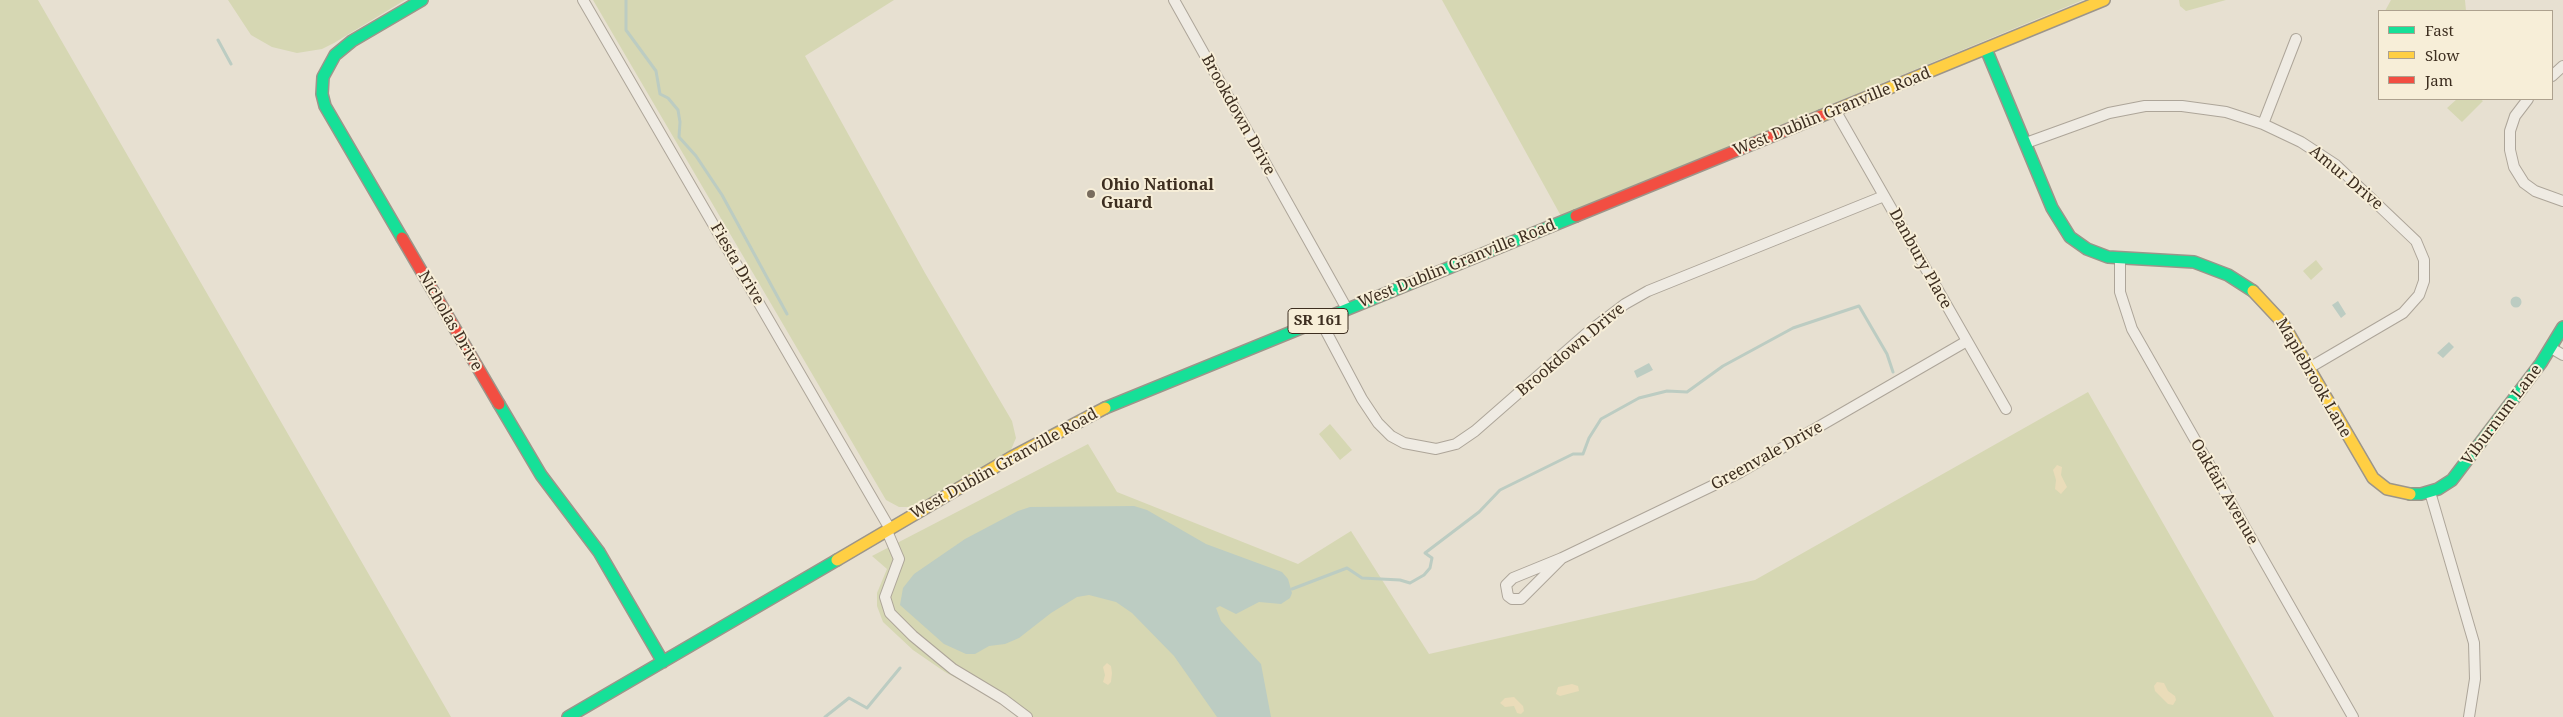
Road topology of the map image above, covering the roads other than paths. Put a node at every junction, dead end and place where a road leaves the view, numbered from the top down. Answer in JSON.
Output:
{"nodes":[{"id":1,"x":583,"y":0,"type":"edge"},
{"id":2,"x":1174,"y":0,"type":"edge"},
{"id":3,"x":2104,"y":0,"type":"edge"},
{"id":4,"x":420,"y":1,"type":"edge"},
{"id":5,"x":2296,"y":39,"type":"dead end"},
{"id":6,"x":1986,"y":49,"type":"junction"},
{"id":7,"x":2563,"y":66,"type":"edge"},
{"id":8,"x":2553,"y":75,"type":"edge"},
{"id":9,"x":2527,"y":100,"type":"edge"},
{"id":10,"x":1836,"y":110,"type":"junction"},
{"id":11,"x":2264,"y":124,"type":"junction"},
{"id":12,"x":2026,"y":143,"type":"junction"},
{"id":13,"x":1884,"y":196,"type":"junction"},
{"id":14,"x":2563,"y":201,"type":"edge"},
{"id":15,"x":2120,"y":258,"type":"junction"},
{"id":16,"x":1347,"y":309,"type":"junction"},
{"id":17,"x":1320,"y":320,"type":"junction"},
{"id":18,"x":2563,"y":328,"type":"edge"},
{"id":19,"x":1967,"y":341,"type":"junction"},
{"id":20,"x":2552,"y":348,"type":"junction"},
{"id":21,"x":2563,"y":355,"type":"edge"},
{"id":22,"x":2308,"y":368,"type":"junction"},
{"id":23,"x":2006,"y":409,"type":"dead end"},
{"id":24,"x":2430,"y":492,"type":"junction"},
{"id":25,"x":888,"y":530,"type":"junction"},
{"id":26,"x":1562,"y":558,"type":"junction"},
{"id":27,"x":663,"y":662,"type":"junction"},
{"id":28,"x":568,"y":717,"type":"edge"},
{"id":29,"x":1027,"y":717,"type":"edge"},
{"id":30,"x":2353,"y":717,"type":"edge"},
{"id":31,"x":2469,"y":717,"type":"edge"}],
"edges":[{"from":1,"to":25,"type":"street","name":"Fiesta Drive"},
{"from":2,"to":16,"type":"street","name":"Brookdown Drive"},
{"from":3,"to":6,"type":"street","name":"West Dublin Granville Road","number":"SR 161"},
{"from":4,"to":27,"type":"street","name":"Nicholas Drive"},
{"from":5,"to":11,"type":"street"},
{"from":6,"to":10,"type":"street","name":"West Dublin Granville Road","number":"SR 161"},
{"from":6,"to":12,"type":"street","name":"Maplebrook Lane"},
{"from":7,"to":8,"type":"street"},
{"from":9,"to":14,"type":"street"},
{"from":10,"to":13,"type":"street","name":"Danbury Place"},
{"from":10,"to":16,"type":"street","name":"West Dublin Granville Road","number":"SR 161"},
{"from":11,"to":12,"type":"street","name":"Amur Drive"},
{"from":11,"to":22,"type":"street","name":"Amur Drive"},
{"from":12,"to":15,"type":"street","name":"Maplebrook Lane"},
{"from":13,"to":17,"type":"street","name":"Brookdown Drive"},
{"from":13,"to":19,"type":"street","name":"Danbury Place"},
{"from":15,"to":22,"type":"street","name":"Maplebrook Lane"},
{"from":15,"to":30,"type":"street","name":"Oakfair Avenue"},
{"from":16,"to":17,"type":"street","name":"West Dublin Granville Road","number":"SR 161"},
{"from":17,"to":25,"type":"street","name":"West Dublin Granville Road","number":"SR 161"},
{"from":18,"to":20,"type":"street","name":"Viburnum Lane"},
{"from":19,"to":23,"type":"street","name":"Danbury Place"},
{"from":19,"to":26,"type":"street","name":"Greenvale Drive"},
{"from":20,"to":21,"type":"street"},
{"from":20,"to":24,"type":"street","name":"Viburnum Lane"},
{"from":22,"to":24,"type":"street","name":"Maplebrook Lane"},
{"from":24,"to":31,"type":"street"},
{"from":25,"to":27,"type":"street","name":"West Dublin Granville Road","number":"SR 161"},
{"from":25,"to":29,"type":"street","name":"Fiesta Drive"},
{"from":26,"to":26,"type":"street","name":"Greenvale Drive"},
{"from":27,"to":28,"type":"street","name":"West Dublin Granville Road","number":"SR 161"}]}
